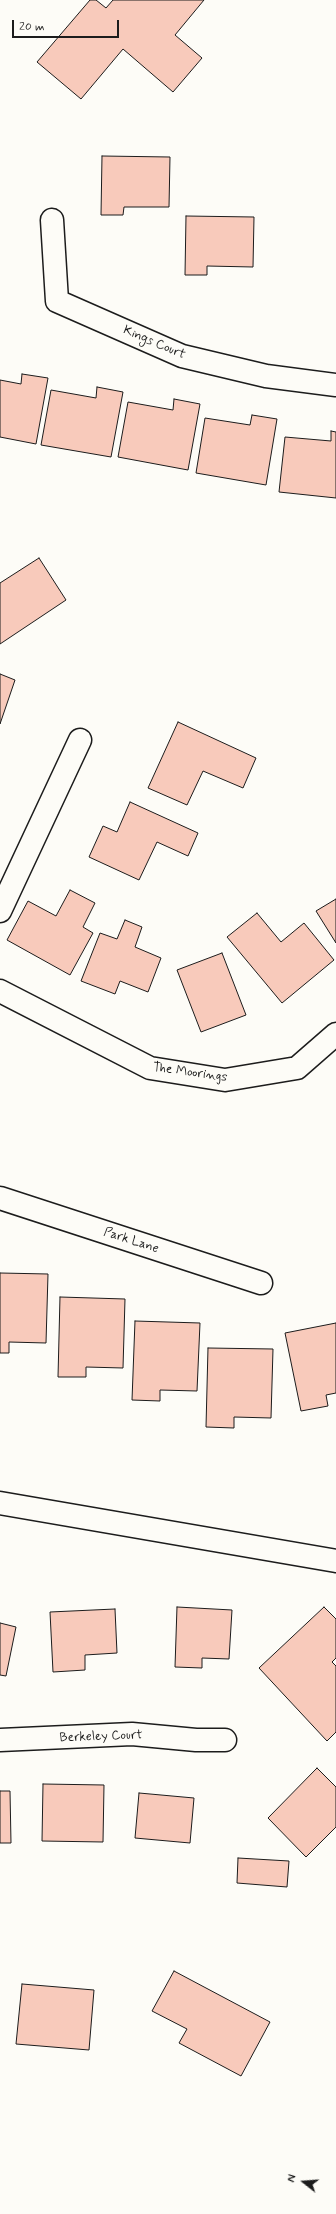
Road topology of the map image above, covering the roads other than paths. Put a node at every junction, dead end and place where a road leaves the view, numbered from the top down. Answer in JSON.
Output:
{"nodes":[{"id":1,"x":52,"y":220,"type":"dead end"},
{"id":2,"x":336,"y":386,"type":"edge"},
{"id":3,"x":80,"y":740,"type":"dead end"},
{"id":4,"x":0,"y":911,"type":"edge"},
{"id":5,"x":0,"y":991,"type":"edge"},
{"id":6,"x":336,"y":1034,"type":"edge"},
{"id":7,"x":0,"y":1198,"type":"edge"},
{"id":8,"x":261,"y":1283,"type":"dead end"},
{"id":9,"x":0,"y":1503,"type":"edge"},
{"id":10,"x":336,"y":1561,"type":"edge"},
{"id":11,"x":0,"y":1740,"type":"edge"},
{"id":12,"x":226,"y":1740,"type":"dead end"}],
"edges":[{"from":1,"to":2,"type":"street","name":"Kings Court"},
{"from":3,"to":4,"type":"street"},
{"from":5,"to":6,"type":"street","name":"The Moorings"},
{"from":7,"to":8,"type":"street","name":"Park Lane"},
{"from":9,"to":10,"type":"street"},
{"from":11,"to":12,"type":"street","name":"Berkeley Court"}]}
